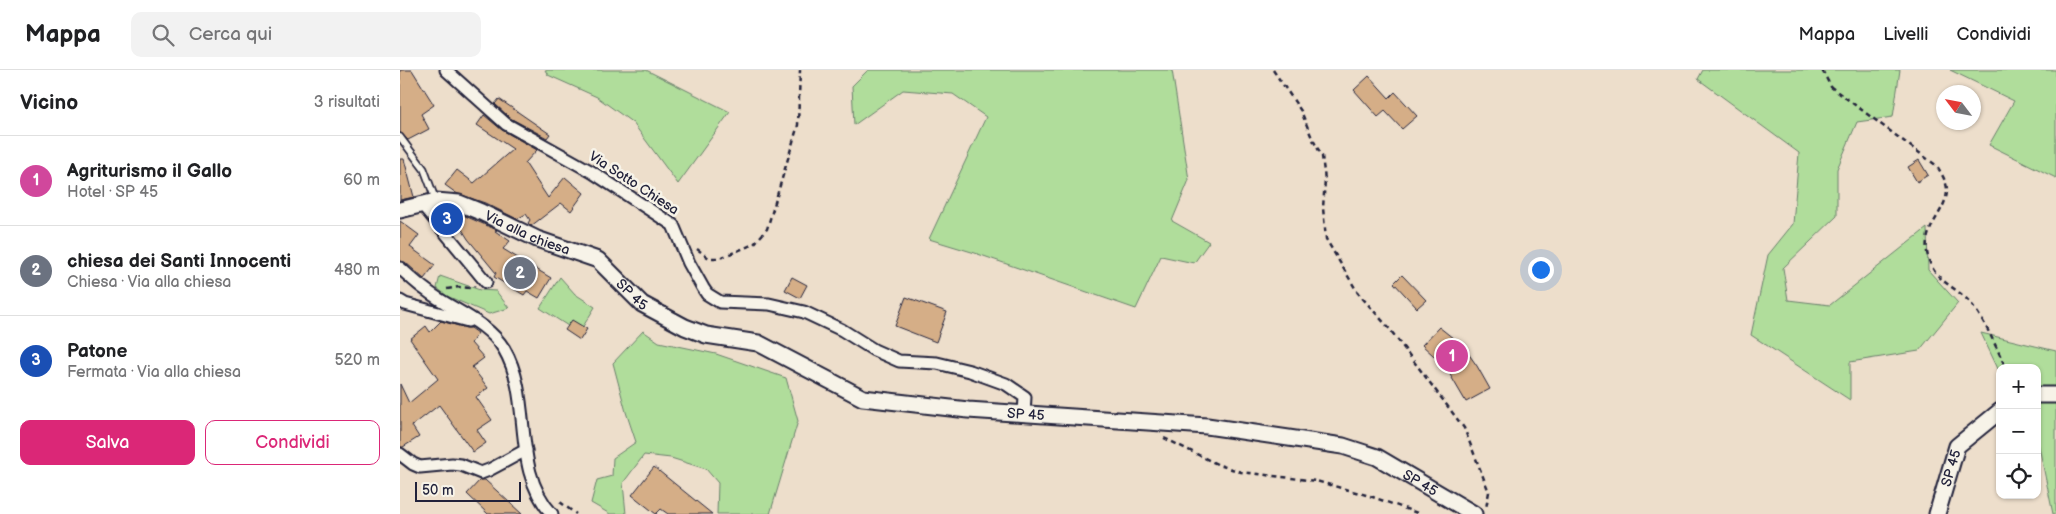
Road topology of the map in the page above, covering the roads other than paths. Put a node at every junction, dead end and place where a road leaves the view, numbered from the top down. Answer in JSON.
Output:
{"nodes":[{"id":1,"x":446,"y":70,"type":"edge"},
{"id":2,"x":400,"y":136,"type":"edge"},
{"id":3,"x":429,"y":202,"type":"junction"},
{"id":4,"x":400,"y":210,"type":"edge"},
{"id":5,"x":598,"y":260,"type":"joint"},
{"id":6,"x":400,"y":268,"type":"edge"},
{"id":7,"x":486,"y":282,"type":"dead end"},
{"id":8,"x":400,"y":301,"type":"edge"},
{"id":9,"x":478,"y":323,"type":"junction"},
{"id":10,"x":2041,"y":395,"type":"edge"},
{"id":11,"x":2056,"y":395,"type":"edge"},
{"id":12,"x":1024,"y":414,"type":"junction"},
{"id":13,"x":1996,"y":414,"type":"edge"},
{"id":14,"x":526,"y":450,"type":"junction"},
{"id":15,"x":400,"y":454,"type":"edge"},
{"id":16,"x":552,"y":514,"type":"edge"},
{"id":17,"x":1474,"y":514,"type":"edge"},
{"id":18,"x":1937,"y":514,"type":"edge"}],
"edges":[{"from":1,"to":12,"type":"street","name":"Via Sotto Chiesa"},
{"from":2,"to":3,"type":"lane"},
{"from":3,"to":4,"type":"street","name":"Via alla chiesa"},
{"from":3,"to":5,"type":"street","name":"Via alla chiesa"},
{"from":3,"to":7,"type":"street"},
{"from":5,"to":12,"type":"street","name":"SP 45"},
{"from":6,"to":9,"type":"street"},
{"from":8,"to":9,"type":"street"},
{"from":9,"to":14,"type":"street"},
{"from":10,"to":11,"type":"street"},
{"from":12,"to":17,"type":"street","name":"SP 45"},
{"from":13,"to":18,"type":"street","name":"SP 45"},
{"from":14,"to":15,"type":"street"},
{"from":14,"to":16,"type":"street"}]}
